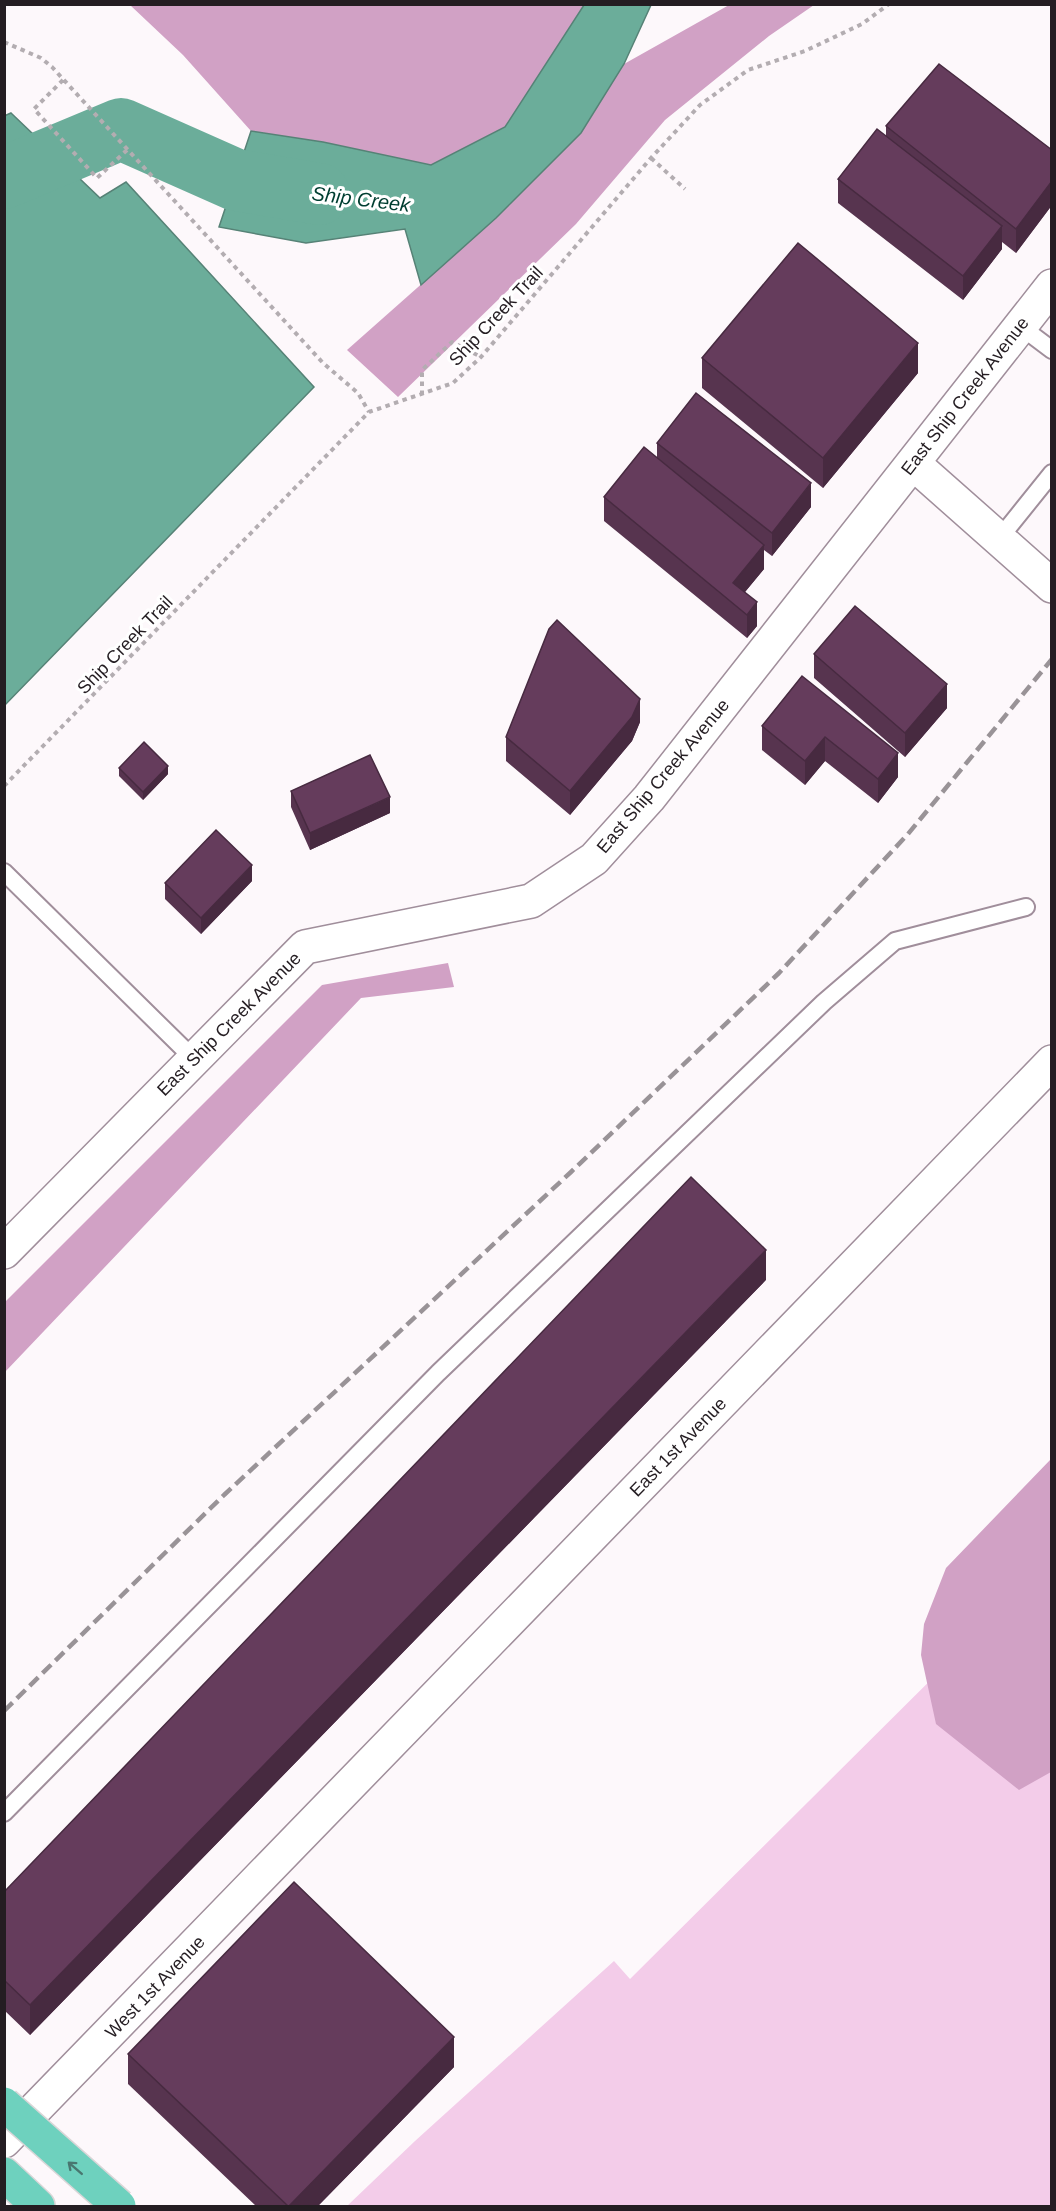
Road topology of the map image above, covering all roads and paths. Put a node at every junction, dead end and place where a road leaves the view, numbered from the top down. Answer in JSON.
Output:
{"nodes":[{"id":1,"x":889,"y":4,"type":"edge"},
{"id":2,"x":4,"y":42,"type":"edge"},
{"id":3,"x":63,"y":80,"type":"junction"},
{"id":4,"x":127,"y":150,"type":"junction"},
{"id":5,"x":651,"y":158,"type":"junction"},
{"id":6,"x":685,"y":189,"type":"dead end"},
{"id":7,"x":1052,"y":286,"type":"edge"},
{"id":8,"x":1020,"y":326,"type":"junction"},
{"id":9,"x":1052,"y":350,"type":"edge"},
{"id":10,"x":481,"y":357,"type":"junction"},
{"id":11,"x":422,"y":395,"type":"junction"},
{"id":12,"x":369,"y":412,"type":"junction"},
{"id":13,"x":914,"y":463,"type":"junction"},
{"id":14,"x":1052,"y":473,"type":"edge"},
{"id":15,"x":999,"y":539,"type":"junction"},
{"id":16,"x":1052,"y":586,"type":"edge"},
{"id":17,"x":4,"y":786,"type":"edge"},
{"id":18,"x":4,"y":872,"type":"edge"},
{"id":19,"x":1026,"y":907,"type":"dead end"},
{"id":20,"x":193,"y":1058,"type":"junction"},
{"id":21,"x":1052,"y":1062,"type":"edge"},
{"id":22,"x":4,"y":1252,"type":"edge"},
{"id":23,"x":4,"y":1813,"type":"edge"},
{"id":24,"x":305,"y":1833,"type":"joint"},
{"id":25,"x":4,"y":2104,"type":"edge"},
{"id":26,"x":4,"y":2141,"type":"edge"},
{"id":27,"x":4,"y":2174,"type":"edge"},
{"id":28,"x":38,"y":2206,"type":"edge"},
{"id":29,"x":119,"y":2206,"type":"edge"}],
"edges":[{"from":1,"to":5,"type":"path","name":"Ship Creek Trail"},
{"from":2,"to":3,"type":"path"},
{"from":3,"to":4,"type":"path"},
{"from":3,"to":4,"type":"path"},
{"from":4,"to":12,"type":"path"},
{"from":5,"to":6,"type":"path"},
{"from":5,"to":10,"type":"path","name":"Ship Creek Trail"},
{"from":7,"to":8,"type":"street","name":"East Ship Creek Avenue"},
{"from":8,"to":9,"type":"lane"},
{"from":8,"to":13,"type":"street","name":"East Ship Creek Avenue"},
{"from":10,"to":11,"type":"path","name":"Ship Creek Trail"},
{"from":10,"to":11,"type":"path"},
{"from":11,"to":12,"type":"path","name":"Ship Creek Trail"},
{"from":12,"to":17,"type":"path","name":"Ship Creek Trail"},
{"from":13,"to":15,"type":"street"},
{"from":13,"to":20,"type":"street","name":"East Ship Creek Avenue"},
{"from":14,"to":15,"type":"lane"},
{"from":15,"to":16,"type":"street"},
{"from":18,"to":20,"type":"lane"},
{"from":19,"to":23,"type":"lane"},
{"from":20,"to":22,"type":"street","name":"East Ship Creek Avenue"},
{"from":21,"to":24,"type":"street","name":"East 1st Avenue"},
{"from":24,"to":26,"type":"street","name":"West 1st Avenue"},
{"from":29,"to":25,"type":"main road","one_way":true,"bridge":true},
{"from":27,"to":28,"type":"main road"}]}
